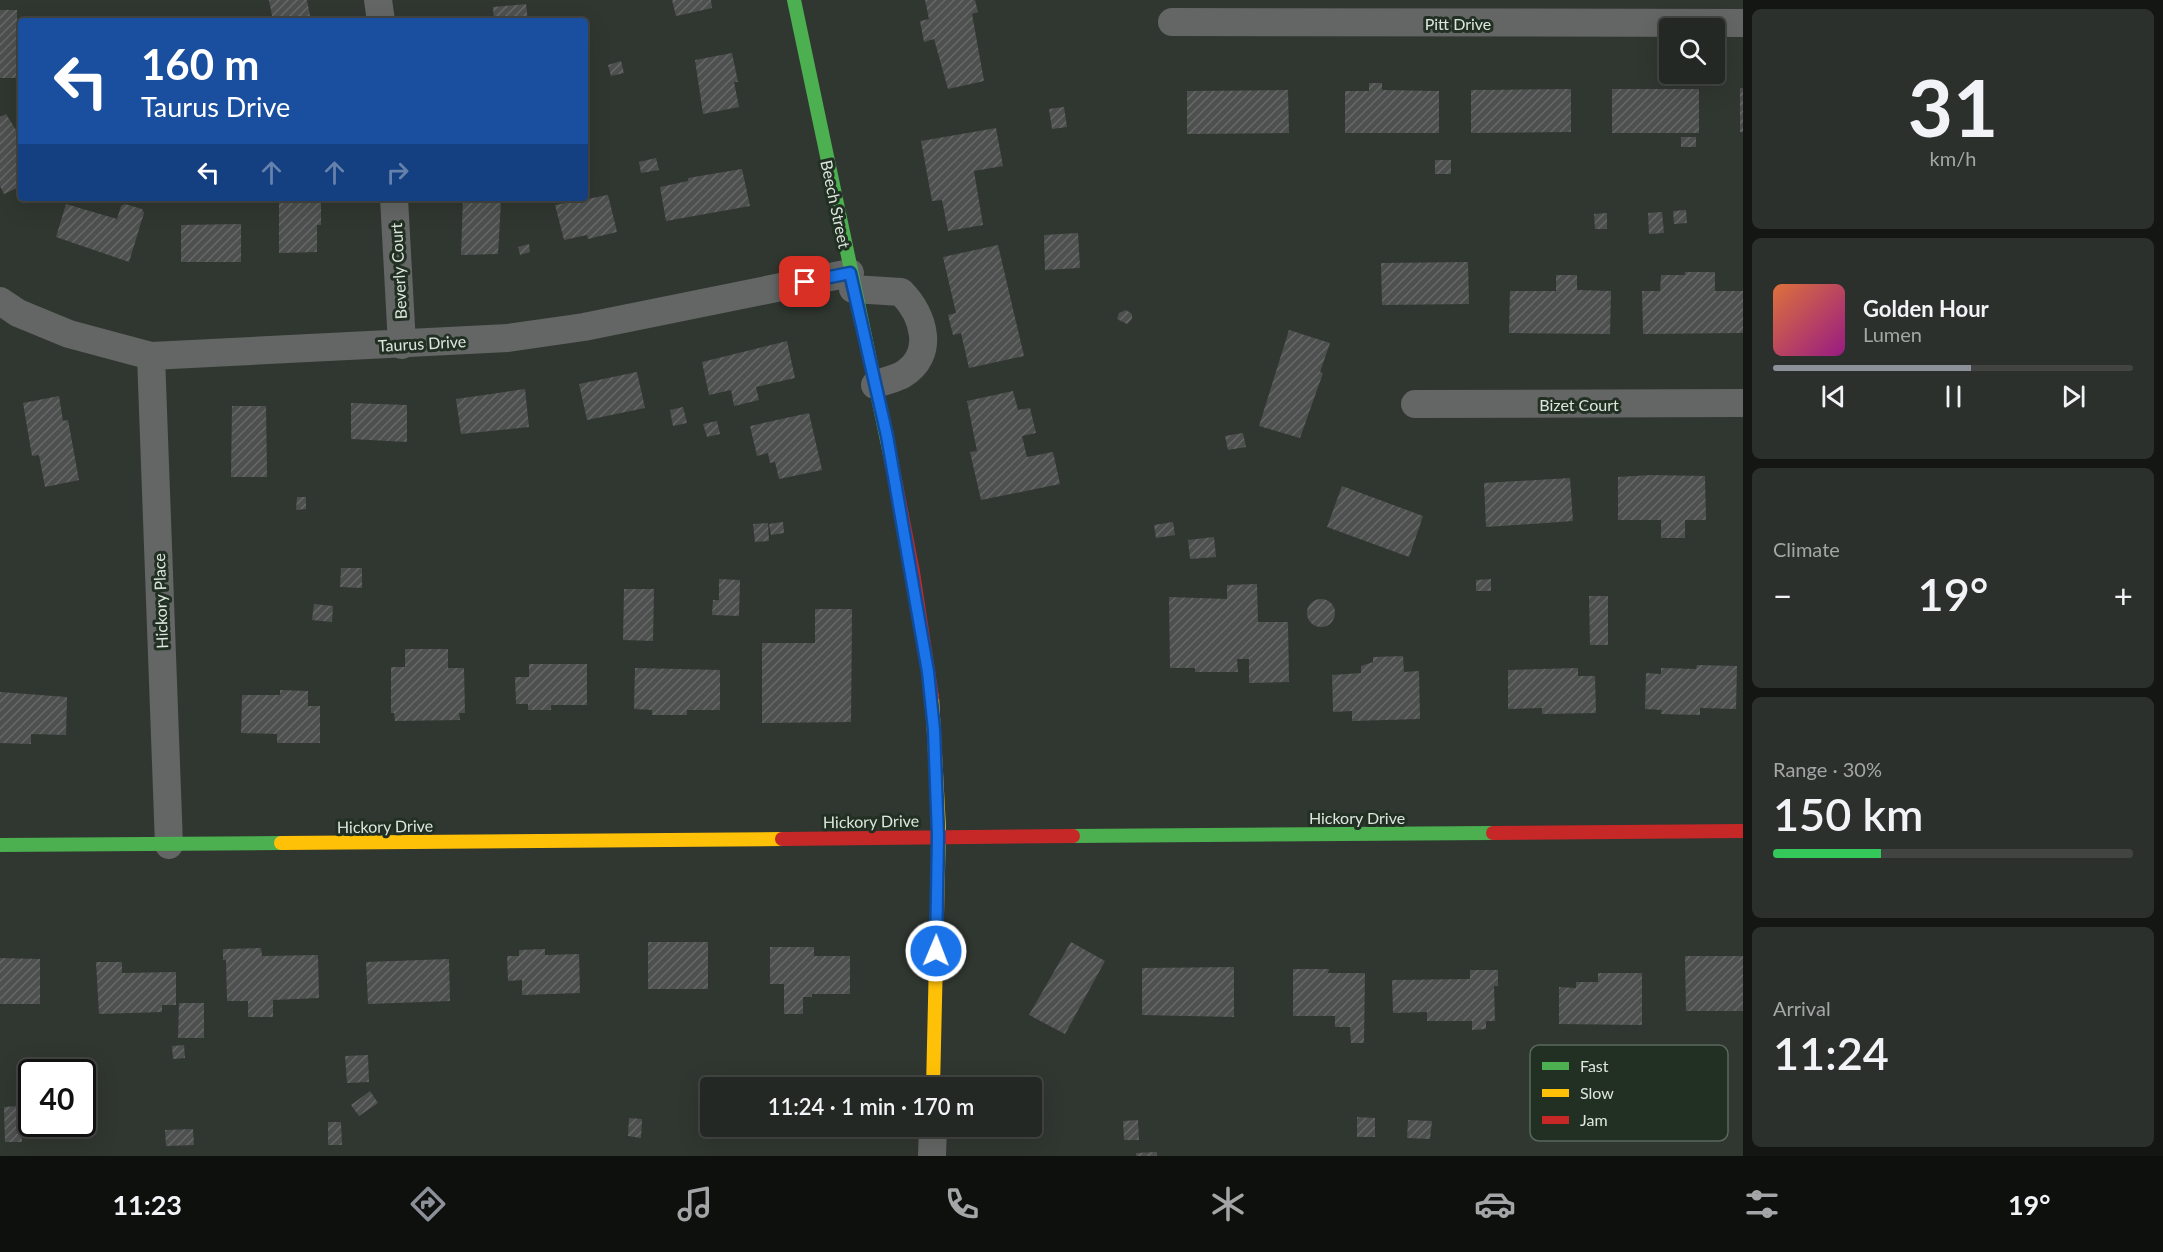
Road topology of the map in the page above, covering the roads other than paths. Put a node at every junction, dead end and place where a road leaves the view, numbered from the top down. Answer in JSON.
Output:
{"nodes":[{"id":1,"x":378,"y":0,"type":"edge"},
{"id":2,"x":794,"y":0,"type":"edge"},
{"id":3,"x":381,"y":18,"type":"edge"},
{"id":4,"x":1172,"y":22,"type":"dead end"},
{"id":5,"x":1743,"y":23,"type":"edge"},
{"id":6,"x":394,"y":201,"type":"edge"},
{"id":7,"x":851,"y":281,"type":"junction"},
{"id":8,"x":0,"y":301,"type":"edge"},
{"id":9,"x":402,"y":345,"type":"junction"},
{"id":10,"x":150,"y":356,"type":"junction"},
{"id":11,"x":875,"y":385,"type":"junction"},
{"id":12,"x":1743,"y":403,"type":"edge"},
{"id":13,"x":1415,"y":404,"type":"dead end"},
{"id":14,"x":1743,"y":831,"type":"edge"},
{"id":15,"x":938,"y":836,"type":"junction"},
{"id":16,"x":0,"y":845,"type":"edge"},
{"id":17,"x":169,"y":845,"type":"junction"},
{"id":18,"x":933,"y":1077,"type":"edge"},
{"id":19,"x":933,"y":1137,"type":"edge"},
{"id":20,"x":932,"y":1156,"type":"edge"}],
"edges":[{"from":1,"to":3,"type":"street"},
{"from":2,"to":7,"type":"street","name":"Beech Street"},
{"from":4,"to":5,"type":"street","name":"Pitt Drive"},
{"from":6,"to":9,"type":"street","name":"Beverly Court"},
{"from":7,"to":9,"type":"street","name":"Taurus Drive"},
{"from":7,"to":11,"type":"street","name":"Beech Street"},
{"from":7,"to":11,"type":"street","name":"Taurus Drive"},
{"from":8,"to":10,"type":"street","name":"Taurus Drive"},
{"from":9,"to":10,"type":"street","name":"Taurus Drive"},
{"from":10,"to":17,"type":"street","name":"Hickory Place"},
{"from":11,"to":15,"type":"street","name":"Beech Street"},
{"from":12,"to":13,"type":"street","name":"Bizet Court"},
{"from":14,"to":15,"type":"street","name":"Hickory Drive"},
{"from":15,"to":17,"type":"street","name":"Hickory Drive"},
{"from":15,"to":18,"type":"street","name":"Beech Street"},
{"from":16,"to":17,"type":"street","name":"Hickory Drive"},
{"from":19,"to":20,"type":"street"}]}
